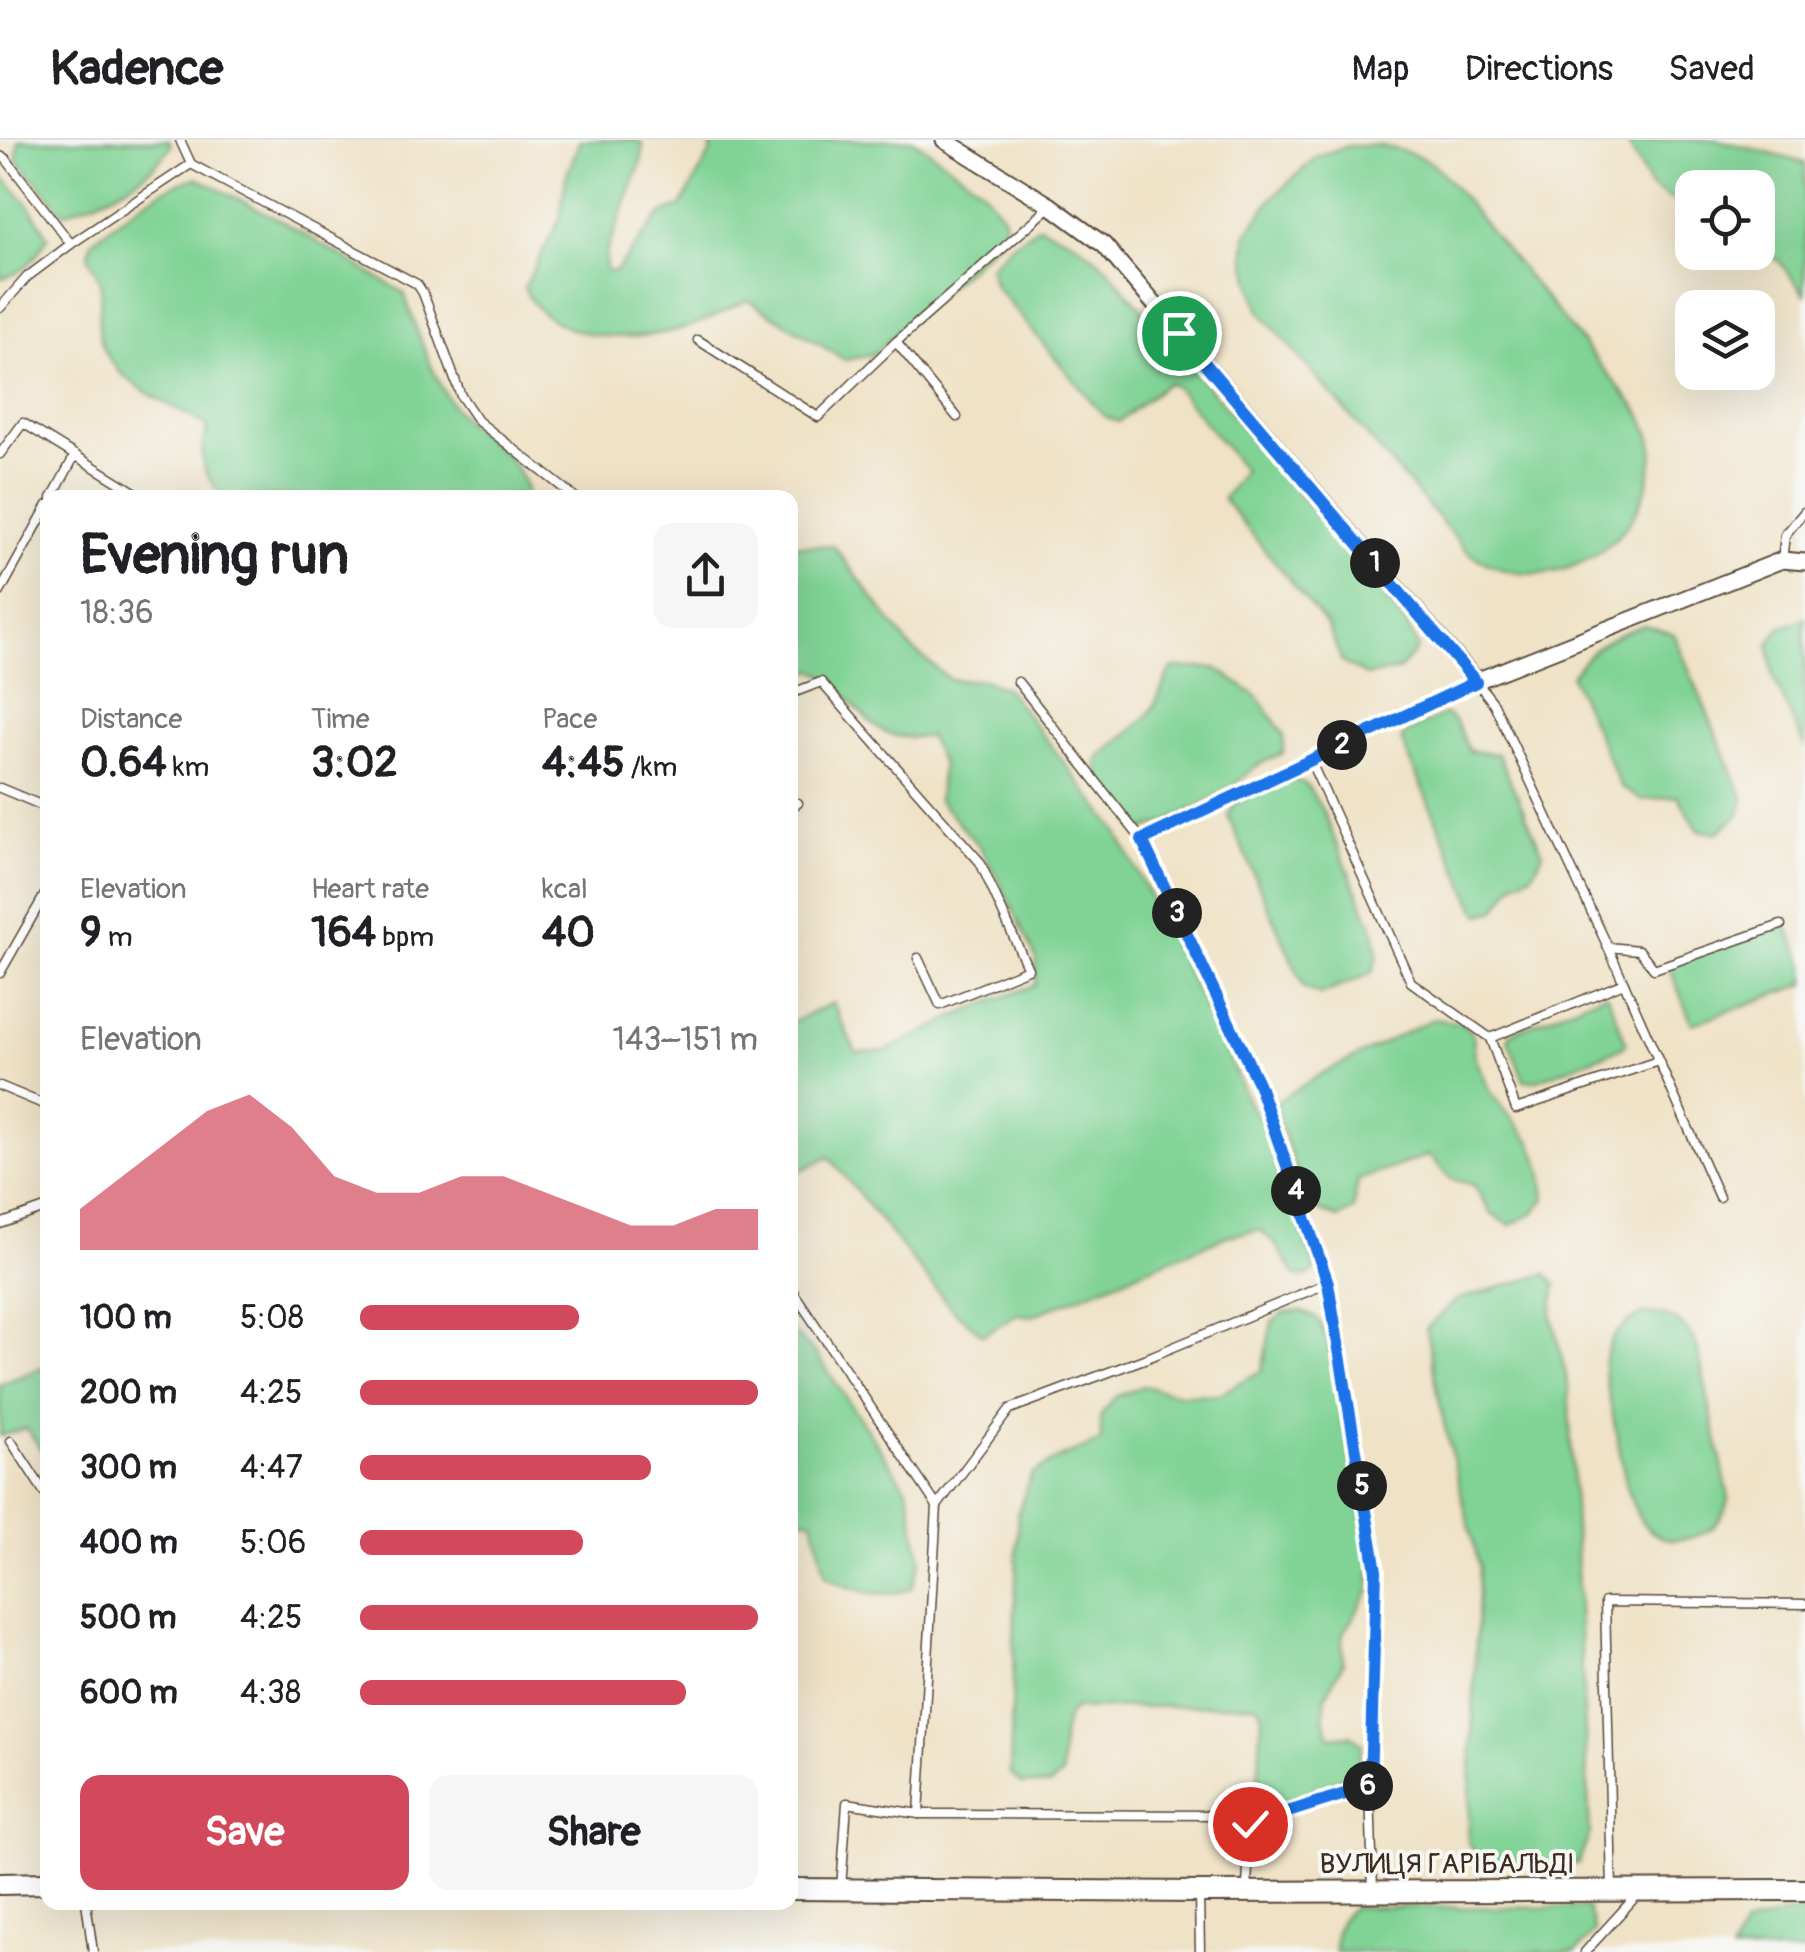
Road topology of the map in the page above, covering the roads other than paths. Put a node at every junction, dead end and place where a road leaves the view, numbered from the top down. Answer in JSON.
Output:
{"nodes":[{"id":1,"x":180,"y":140,"type":"edge"},
{"id":2,"x":944,"y":140,"type":"edge"},
{"id":3,"x":0,"y":156,"type":"edge"},
{"id":4,"x":191,"y":164,"type":"junction"},
{"id":5,"x":1052,"y":206,"type":"junction"},
{"id":6,"x":71,"y":244,"type":"junction"},
{"id":7,"x":0,"y":308,"type":"edge"},
{"id":8,"x":698,"y":340,"type":"dead end"},
{"id":9,"x":896,"y":342,"type":"junction"},
{"id":10,"x":958,"y":417,"type":"dead end"},
{"id":11,"x":0,"y":454,"type":"edge"},
{"id":12,"x":75,"y":455,"type":"junction"},
{"id":13,"x":56,"y":490,"type":"edge"},
{"id":14,"x":131,"y":490,"type":"edge"},
{"id":15,"x":566,"y":490,"type":"edge"},
{"id":16,"x":1805,"y":511,"type":"edge"},
{"id":17,"x":40,"y":520,"type":"edge"},
{"id":18,"x":1782,"y":560,"type":"junction"},
{"id":19,"x":1805,"y":562,"type":"edge"},
{"id":20,"x":0,"y":592,"type":"edge"},
{"id":21,"x":1018,"y":682,"type":"dead end"},
{"id":22,"x":1476,"y":682,"type":"junction"},
{"id":23,"x":798,"y":691,"type":"edge"},
{"id":24,"x":1310,"y":760,"type":"junction"},
{"id":25,"x":0,"y":788,"type":"edge"},
{"id":26,"x":40,"y":805,"type":"edge"},
{"id":27,"x":1142,"y":840,"type":"junction"},
{"id":28,"x":40,"y":903,"type":"edge"},
{"id":29,"x":1781,"y":925,"type":"dead end"},
{"id":30,"x":1608,"y":947,"type":"junction"},
{"id":31,"x":918,"y":958,"type":"dead end"},
{"id":32,"x":0,"y":973,"type":"edge"},
{"id":33,"x":1624,"y":984,"type":"junction"},
{"id":34,"x":1490,"y":1038,"type":"junction"},
{"id":35,"x":1658,"y":1061,"type":"junction"},
{"id":36,"x":0,"y":1086,"type":"edge"},
{"id":37,"x":40,"y":1103,"type":"edge"},
{"id":38,"x":1719,"y":1197,"type":"dead end"},
{"id":39,"x":40,"y":1211,"type":"edge"},
{"id":40,"x":0,"y":1224,"type":"edge"},
{"id":41,"x":1328,"y":1283,"type":"junction"},
{"id":42,"x":798,"y":1298,"type":"edge"},
{"id":43,"x":11,"y":1441,"type":"dead end"},
{"id":44,"x":40,"y":1486,"type":"edge"},
{"id":45,"x":937,"y":1506,"type":"junction"},
{"id":46,"x":1805,"y":1604,"type":"edge"},
{"id":47,"x":1370,"y":1786,"type":"junction"},
{"id":48,"x":919,"y":1814,"type":"junction"},
{"id":49,"x":1222,"y":1815,"type":"dead end"},
{"id":50,"x":40,"y":1883,"type":"edge"},
{"id":51,"x":0,"y":1884,"type":"edge"},
{"id":52,"x":798,"y":1889,"type":"edge"},
{"id":53,"x":841,"y":1889,"type":"junction"},
{"id":54,"x":1612,"y":1890,"type":"junction"},
{"id":55,"x":1641,"y":1890,"type":"junction"},
{"id":56,"x":1805,"y":1890,"type":"edge"},
{"id":57,"x":1198,"y":1892,"type":"junction"},
{"id":58,"x":1247,"y":1892,"type":"junction"},
{"id":59,"x":1372,"y":1892,"type":"junction"},
{"id":60,"x":87,"y":1910,"type":"edge"},
{"id":61,"x":92,"y":1952,"type":"edge"},
{"id":62,"x":1200,"y":1952,"type":"edge"},
{"id":63,"x":1585,"y":1952,"type":"edge"}],
"edges":[{"from":1,"to":4,"type":"lane"},
{"from":2,"to":5,"type":"street"},
{"from":3,"to":6,"type":"lane"},
{"from":4,"to":6,"type":"lane"},
{"from":4,"to":15,"type":"lane"},
{"from":5,"to":9,"type":"lane"},
{"from":5,"to":22,"type":"street"},
{"from":6,"to":7,"type":"lane"},
{"from":8,"to":9,"type":"lane"},
{"from":9,"to":10,"type":"lane"},
{"from":11,"to":12,"type":"lane"},
{"from":12,"to":13,"type":"lane"},
{"from":12,"to":14,"type":"lane"},
{"from":16,"to":18,"type":"lane"},
{"from":17,"to":20,"type":"lane"},
{"from":18,"to":19,"type":"street"},
{"from":18,"to":22,"type":"street"},
{"from":21,"to":27,"type":"lane"},
{"from":22,"to":24,"type":"lane"},
{"from":22,"to":30,"type":"lane"},
{"from":23,"to":31,"type":"lane"},
{"from":24,"to":27,"type":"lane"},
{"from":24,"to":34,"type":"lane"},
{"from":25,"to":26,"type":"lane"},
{"from":27,"to":41,"type":"lane"},
{"from":28,"to":32,"type":"lane"},
{"from":29,"to":30,"type":"lane"},
{"from":30,"to":33,"type":"lane"},
{"from":33,"to":34,"type":"lane"},
{"from":33,"to":35,"type":"lane"},
{"from":34,"to":35,"type":"lane"},
{"from":35,"to":38,"type":"lane"},
{"from":36,"to":37,"type":"lane"},
{"from":39,"to":40,"type":"lane"},
{"from":41,"to":45,"type":"lane"},
{"from":41,"to":47,"type":"lane"},
{"from":42,"to":45,"type":"lane"},
{"from":43,"to":44,"type":"lane"},
{"from":45,"to":48,"type":"lane"},
{"from":46,"to":54,"type":"lane"},
{"from":47,"to":58,"type":"lane"},
{"from":47,"to":59,"type":"lane"},
{"from":48,"to":49,"type":"lane"},
{"from":48,"to":53,"type":"lane"},
{"from":50,"to":51,"type":"street"},
{"from":52,"to":53,"type":"street","name":"ВУЛИЦЯ ГАРІБАЛЬДІ"},
{"from":53,"to":57,"type":"street","name":"ВУЛИЦЯ ГАРІБАЛЬДІ"},
{"from":54,"to":55,"type":"street","name":"ВУЛИЦЯ ГАРІБАЛЬДІ"},
{"from":54,"to":59,"type":"street","name":"ВУЛИЦЯ ГАРІБАЛЬДІ"},
{"from":55,"to":56,"type":"street","name":"ВУЛИЦЯ ГАРІБАЛЬДІ"},
{"from":55,"to":63,"type":"lane"},
{"from":57,"to":58,"type":"street","name":"ВУЛИЦЯ ГАРІБАЛЬДІ"},
{"from":57,"to":62,"type":"lane"},
{"from":58,"to":59,"type":"street","name":"ВУЛИЦЯ ГАРІБАЛЬДІ"},
{"from":60,"to":61,"type":"lane"}]}
